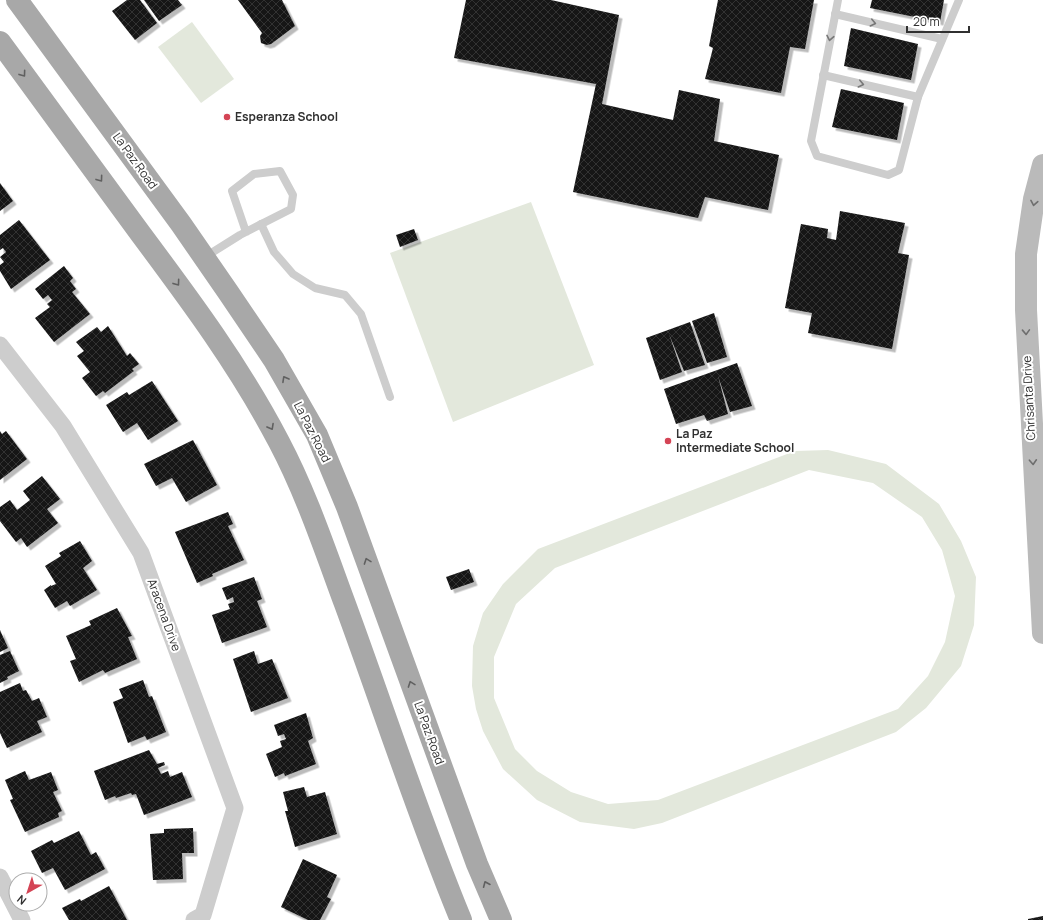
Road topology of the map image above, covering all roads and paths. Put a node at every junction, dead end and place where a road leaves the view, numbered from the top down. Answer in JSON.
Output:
{"nodes":[{"id":1,"x":16,"y":0,"type":"edge"},
{"id":2,"x":838,"y":0,"type":"edge"},
{"id":3,"x":959,"y":0,"type":"edge"},
{"id":4,"x":835,"y":14,"type":"junction"},
{"id":5,"x":942,"y":39,"type":"junction"},
{"id":6,"x":0,"y":42,"type":"edge"},
{"id":7,"x":824,"y":75,"type":"junction"},
{"id":8,"x":918,"y":97,"type":"junction"},
{"id":9,"x":1043,"y":165,"type":"edge"},
{"id":10,"x":261,"y":224,"type":"junction"},
{"id":11,"x":246,"y":232,"type":"junction"},
{"id":12,"x":204,"y":257,"type":"junction"},
{"id":13,"x":0,"y":345,"type":"edge"},
{"id":14,"x":390,"y":397,"type":"dead end"},
{"id":15,"x":1043,"y":633,"type":"edge"},
{"id":16,"x":0,"y":878,"type":"edge"},
{"id":17,"x":198,"y":917,"type":"edge"},
{"id":18,"x":22,"y":920,"type":"edge"},
{"id":19,"x":461,"y":920,"type":"edge"},
{"id":20,"x":501,"y":920,"type":"edge"}],
"edges":[{"from":1,"to":12,"type":"main road","name":"La Paz Road"},
{"from":2,"to":4,"type":"lane"},
{"from":3,"to":5,"type":"lane"},
{"from":4,"to":5,"type":"lane","one_way":true},
{"from":4,"to":7,"type":"lane","one_way":true},
{"from":5,"to":8,"type":"lane"},
{"from":6,"to":19,"type":"main road","one_way":true},
{"from":7,"to":8,"type":"lane","one_way":true},
{"from":7,"to":8,"type":"lane"},
{"from":9,"to":15,"type":"street","name":"Chrisanta Drive","one_way":true},
{"from":10,"to":11,"type":"lane"},
{"from":10,"to":11,"type":"lane"},
{"from":10,"to":14,"type":"lane"},
{"from":11,"to":12,"type":"lane"},
{"from":20,"to":12,"type":"main road","name":"La Paz Road","one_way":true},
{"from":13,"to":17,"type":"street","name":"Aracena Drive"},
{"from":16,"to":18,"type":"street"}]}
